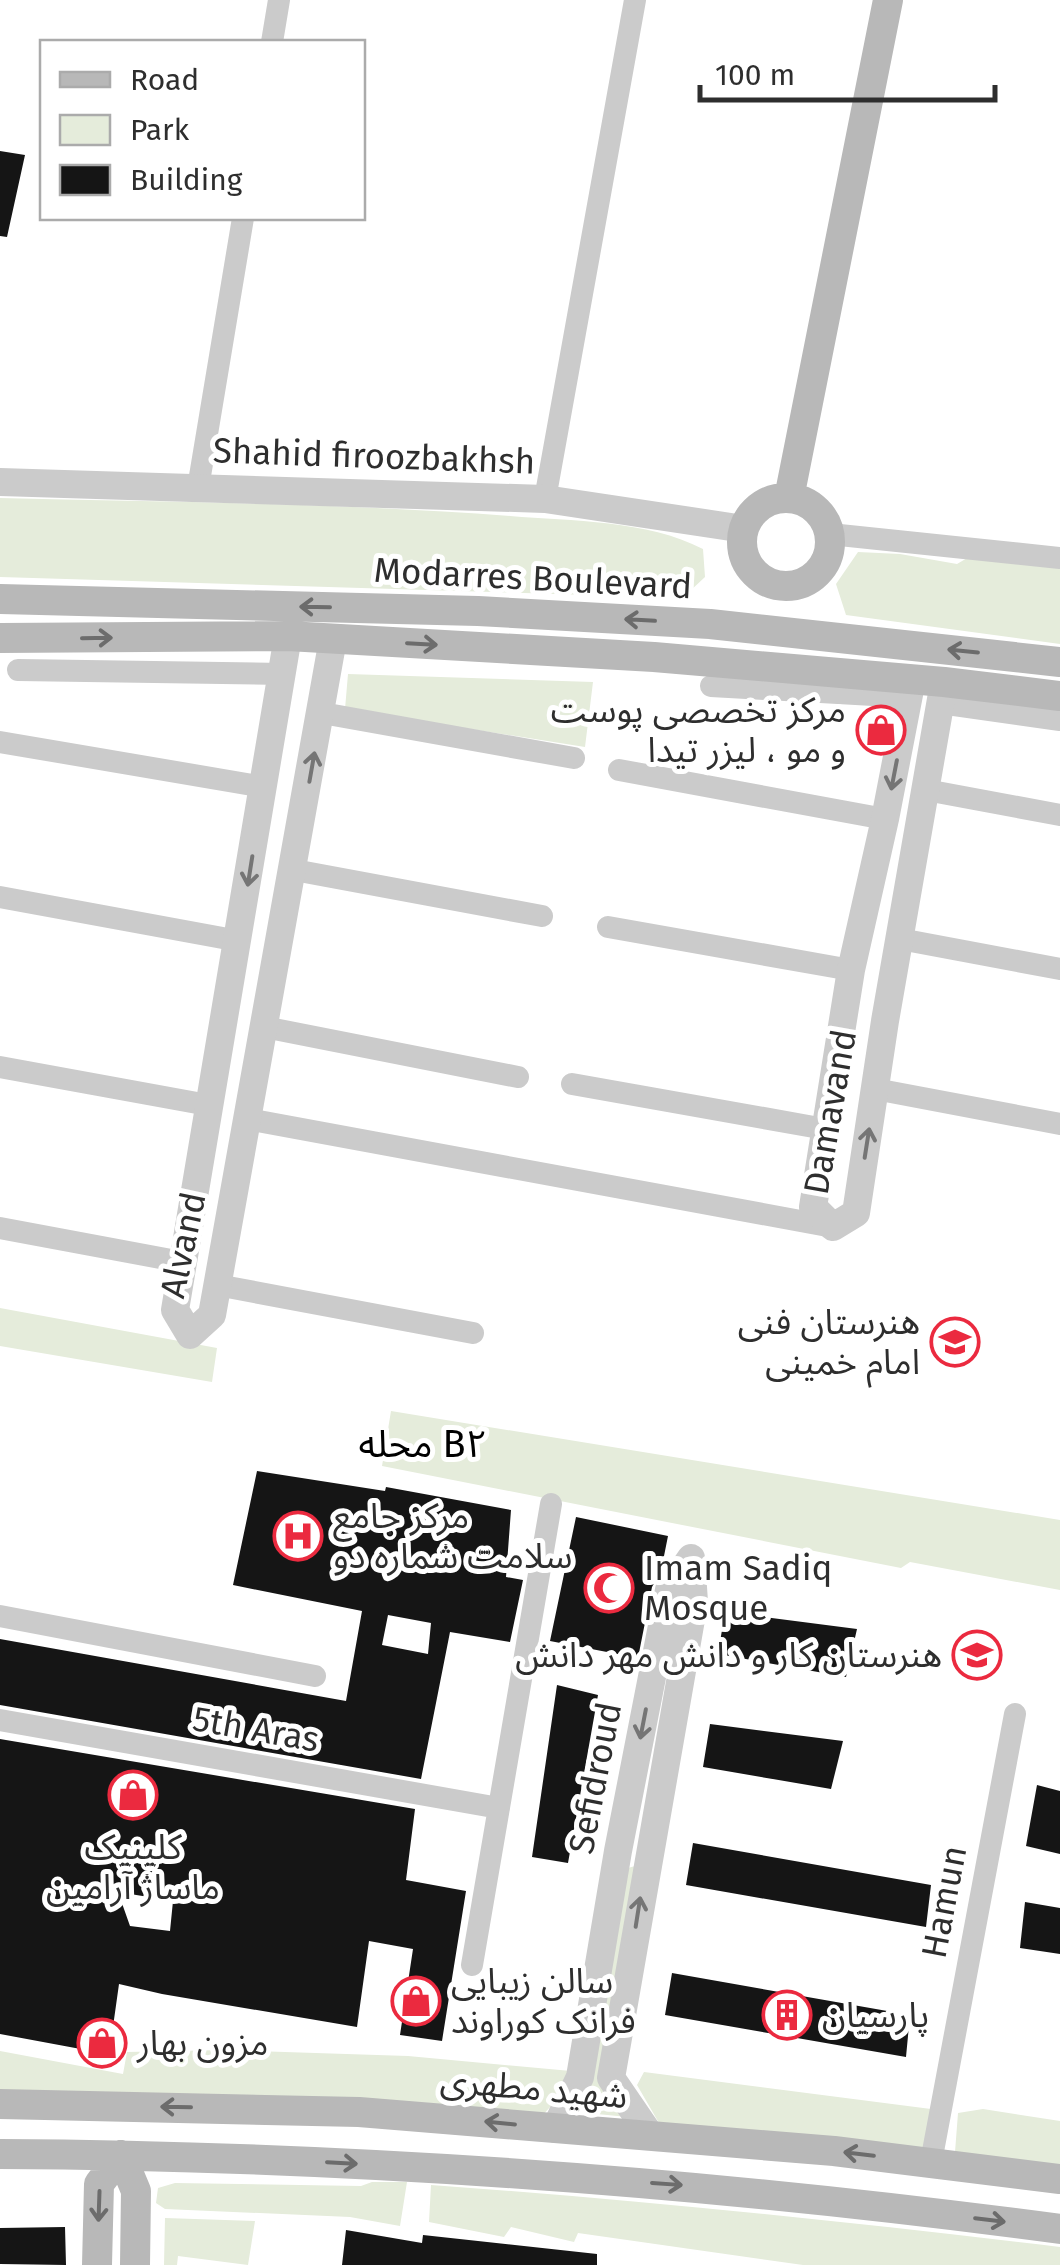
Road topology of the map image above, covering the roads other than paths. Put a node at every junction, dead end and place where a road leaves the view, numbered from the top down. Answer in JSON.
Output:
{"nodes":[{"id":1,"x":278,"y":0,"type":"edge"},
{"id":2,"x":634,"y":0,"type":"edge"},
{"id":3,"x":888,"y":0,"type":"edge"},
{"id":4,"x":272,"y":40,"type":"edge"},
{"id":5,"x":243,"y":220,"type":"edge"},
{"id":6,"x":0,"y":482,"type":"edge"},
{"id":7,"x":198,"y":488,"type":"junction"},
{"id":8,"x":789,"y":498,"type":"junction"},
{"id":9,"x":545,"y":499,"type":"junction"},
{"id":10,"x":744,"y":529,"type":"junction"},
{"id":11,"x":830,"y":534,"type":"junction"},
{"id":12,"x":1060,"y":558,"type":"edge"},
{"id":13,"x":791,"y":586,"type":"junction"},
{"id":14,"x":0,"y":599,"type":"edge"},
{"id":15,"x":788,"y":632,"type":"junction"},
{"id":16,"x":288,"y":636,"type":"junction"},
{"id":17,"x":0,"y":638,"type":"edge"},
{"id":18,"x":333,"y":639,"type":"junction"},
{"id":19,"x":1060,"y":662,"type":"edge"},
{"id":20,"x":18,"y":670,"type":"dead end"},
{"id":21,"x":283,"y":674,"type":"junction"},
{"id":22,"x":327,"y":682,"type":"junction"},
{"id":23,"x":712,"y":686,"type":"dead end"},
{"id":24,"x":910,"y":688,"type":"junction"},
{"id":25,"x":942,"y":692,"type":"junction"},
{"id":26,"x":1060,"y":696,"type":"edge"},
{"id":27,"x":322,"y":713,"type":"junction"},
{"id":28,"x":1060,"y":720,"type":"edge"},
{"id":29,"x":0,"y":742,"type":"edge"},
{"id":30,"x":574,"y":758,"type":"dead end"},
{"id":31,"x":619,"y":770,"type":"dead end"},
{"id":32,"x":926,"y":790,"type":"junction"},
{"id":33,"x":262,"y":796,"type":"junction"},
{"id":34,"x":304,"y":815,"type":"junction"},
{"id":35,"x":1060,"y":815,"type":"edge"},
{"id":36,"x":885,"y":819,"type":"junction"},
{"id":37,"x":875,"y":864,"type":"junction"},
{"id":38,"x":294,"y":870,"type":"junction"},
{"id":39,"x":912,"y":873,"type":"junction"},
{"id":40,"x":0,"y":897,"type":"edge"},
{"id":41,"x":542,"y":916,"type":"dead end"},
{"id":42,"x":608,"y":928,"type":"dead end"},
{"id":43,"x":900,"y":939,"type":"junction"},
{"id":44,"x":239,"y":941,"type":"junction"},
{"id":45,"x":278,"y":948,"type":"junction"},
{"id":46,"x":1060,"y":968,"type":"edge"},
{"id":47,"x":851,"y":970,"type":"junction"},
{"id":48,"x":845,"y":1013,"type":"junction"},
{"id":49,"x":884,"y":1021,"type":"junction"},
{"id":50,"x":264,"y":1027,"type":"junction"},
{"id":51,"x":0,"y":1066,"type":"edge"},
{"id":52,"x":518,"y":1077,"type":"dead end"},
{"id":53,"x":572,"y":1084,"type":"dead end"},
{"id":54,"x":253,"y":1087,"type":"junction"},
{"id":55,"x":875,"y":1089,"type":"junction"},
{"id":56,"x":211,"y":1092,"type":"junction"},
{"id":57,"x":247,"y":1120,"type":"junction"},
{"id":58,"x":1060,"y":1124,"type":"edge"},
{"id":59,"x":825,"y":1129,"type":"junction"},
{"id":60,"x":195,"y":1186,"type":"junction"},
{"id":61,"x":232,"y":1194,"type":"junction"},
{"id":62,"x":833,"y":1227,"type":"junction"},
{"id":63,"x":0,"y":1228,"type":"edge"},
{"id":64,"x":182,"y":1262,"type":"junction"},
{"id":65,"x":217,"y":1285,"type":"junction"},
{"id":66,"x":474,"y":1333,"type":"dead end"},
{"id":67,"x":551,"y":1504,"type":"dead end"},
{"id":68,"x":0,"y":1616,"type":"edge"},
{"id":69,"x":316,"y":1676,"type":"dead end"},
{"id":70,"x":1014,"y":1714,"type":"dead end"},
{"id":71,"x":0,"y":1720,"type":"edge"},
{"id":72,"x":499,"y":1808,"type":"junction"},
{"id":73,"x":618,"y":1851,"type":"junction"},
{"id":74,"x":647,"y":1856,"type":"junction"},
{"id":75,"x":472,"y":1965,"type":"dead end"},
{"id":76,"x":0,"y":2104,"type":"edge"},
{"id":77,"x":305,"y":2110,"type":"junction"},
{"id":78,"x":555,"y":2129,"type":"junction"},
{"id":79,"x":650,"y":2135,"type":"junction"},
{"id":80,"x":0,"y":2154,"type":"edge"},
{"id":81,"x":121,"y":2155,"type":"junction"},
{"id":82,"x":301,"y":2162,"type":"junction"},
{"id":83,"x":931,"y":2162,"type":"junction"},
{"id":84,"x":1060,"y":2180,"type":"edge"},
{"id":85,"x":1060,"y":2229,"type":"edge"},
{"id":86,"x":97,"y":2265,"type":"edge"},
{"id":87,"x":135,"y":2265,"type":"edge"}],
"edges":[{"from":1,"to":4,"type":"street"},
{"from":2,"to":9,"type":"street"},
{"from":3,"to":8,"type":"main road"},
{"from":5,"to":7,"type":"street"},
{"from":6,"to":7,"type":"street","name":"Shahid firoozbakhsh"},
{"from":7,"to":9,"type":"street","name":"Shahid firoozbakhsh"},
{"from":8,"to":10,"type":"main road"},
{"from":8,"to":11,"type":"main road"},
{"from":9,"to":10,"type":"street","name":"Shahid firoozbakhsh"},
{"from":10,"to":13,"type":"main road"},
{"from":11,"to":12,"type":"street"},
{"from":11,"to":13,"type":"main road"},
{"from":13,"to":15,"type":"main road"},
{"from":15,"to":14,"type":"main road","name":"Modarres Boulevard","one_way":true},
{"from":19,"to":15,"type":"main road","name":"Modarres Boulevard","one_way":true},
{"from":17,"to":16,"type":"main road","name":"Modarres Boulevard","one_way":true},
{"from":16,"to":18,"type":"main road","name":"Modarres Boulevard"},
{"from":16,"to":21,"type":"street","name":"Alvand"},
{"from":18,"to":22,"type":"street","name":"Alvand"},
{"from":18,"to":24,"type":"main road","name":"Modarres Boulevard","one_way":true},
{"from":20,"to":21,"type":"street"},
{"from":21,"to":22,"type":"street"},
{"from":21,"to":33,"type":"street","name":"Alvand"},
{"from":22,"to":27,"type":"street","name":"Alvand"},
{"from":23,"to":24,"type":"street"},
{"from":24,"to":25,"type":"main road","name":"Modarres Boulevard"},
{"from":24,"to":36,"type":"street","name":"Damavand","one_way":true},
{"from":25,"to":26,"type":"main road","name":"Modarres Boulevard"},
{"from":25,"to":28,"type":"street"},
{"from":25,"to":32,"type":"street","name":"Damavand"},
{"from":27,"to":30,"type":"street"},
{"from":34,"to":27,"type":"street","name":"Alvand","one_way":true},
{"from":29,"to":33,"type":"street"},
{"from":31,"to":36,"type":"street"},
{"from":32,"to":35,"type":"street"},
{"from":32,"to":39,"type":"street","name":"Damavand"},
{"from":33,"to":34,"type":"street"},
{"from":33,"to":44,"type":"street","name":"Alvand","one_way":true},
{"from":34,"to":38,"type":"street","name":"Alvand"},
{"from":36,"to":37,"type":"street","name":"Damavand"},
{"from":37,"to":39,"type":"street"},
{"from":37,"to":47,"type":"street","name":"Damavand"},
{"from":38,"to":41,"type":"street"},
{"from":38,"to":45,"type":"street","name":"Alvand"},
{"from":39,"to":43,"type":"street","name":"Damavand"},
{"from":40,"to":44,"type":"street"},
{"from":42,"to":47,"type":"street"},
{"from":43,"to":46,"type":"street"},
{"from":43,"to":49,"type":"street","name":"Damavand"},
{"from":44,"to":45,"type":"street"},
{"from":44,"to":56,"type":"street","name":"Alvand"},
{"from":45,"to":50,"type":"street","name":"Alvand"},
{"from":47,"to":48,"type":"street","name":"Damavand"},
{"from":48,"to":49,"type":"street"},
{"from":48,"to":59,"type":"street","name":"Damavand"},
{"from":49,"to":55,"type":"street","name":"Damavand"},
{"from":50,"to":52,"type":"street"},
{"from":50,"to":54,"type":"street","name":"Alvand"},
{"from":51,"to":56,"type":"street"},
{"from":53,"to":59,"type":"street"},
{"from":54,"to":56,"type":"street"},
{"from":54,"to":57,"type":"street","name":"Alvand"},
{"from":55,"to":58,"type":"street"},
{"from":62,"to":55,"type":"street","name":"Damavand","one_way":true},
{"from":56,"to":60,"type":"street","name":"Alvand"},
{"from":57,"to":61,"type":"street","name":"Alvand"},
{"from":57,"to":62,"type":"street"},
{"from":59,"to":62,"type":"street","name":"Damavand"},
{"from":60,"to":61,"type":"street"},
{"from":60,"to":64,"type":"street","name":"Alvand"},
{"from":61,"to":65,"type":"street","name":"Alvand"},
{"from":63,"to":64,"type":"street"},
{"from":64,"to":65,"type":"street","name":"Alvand"},
{"from":65,"to":66,"type":"street"},
{"from":67,"to":72,"type":"street"},
{"from":68,"to":69,"type":"street"},
{"from":70,"to":83,"type":"street","name":"Hamun"},
{"from":71,"to":72,"type":"street","name":"5th Aras"},
{"from":72,"to":75,"type":"street"},
{"from":73,"to":74,"type":"street"},
{"from":74,"to":73,"type":"street","name":"Sefidroud","one_way":true},
{"from":73,"to":78,"type":"street","name":"Sefidroud"},
{"from":79,"to":74,"type":"street","name":"Sefidroud","one_way":true},
{"from":77,"to":76,"type":"main road","name":"شهید مطهری","one_way":true},
{"from":78,"to":77,"type":"main road","name":"شهید مطهری","one_way":true},
{"from":77,"to":82,"type":"main road"},
{"from":78,"to":79,"type":"main road","name":"شهید مطهری"},
{"from":83,"to":79,"type":"main road","name":"شهید مطهری","one_way":true},
{"from":80,"to":81,"type":"main road"},
{"from":81,"to":82,"type":"main road"},
{"from":81,"to":86,"type":"main road","one_way":true},
{"from":81,"to":87,"type":"main road"},
{"from":82,"to":85,"type":"main road","one_way":true},
{"from":83,"to":84,"type":"main road","name":"شهید مطهری"}]}
